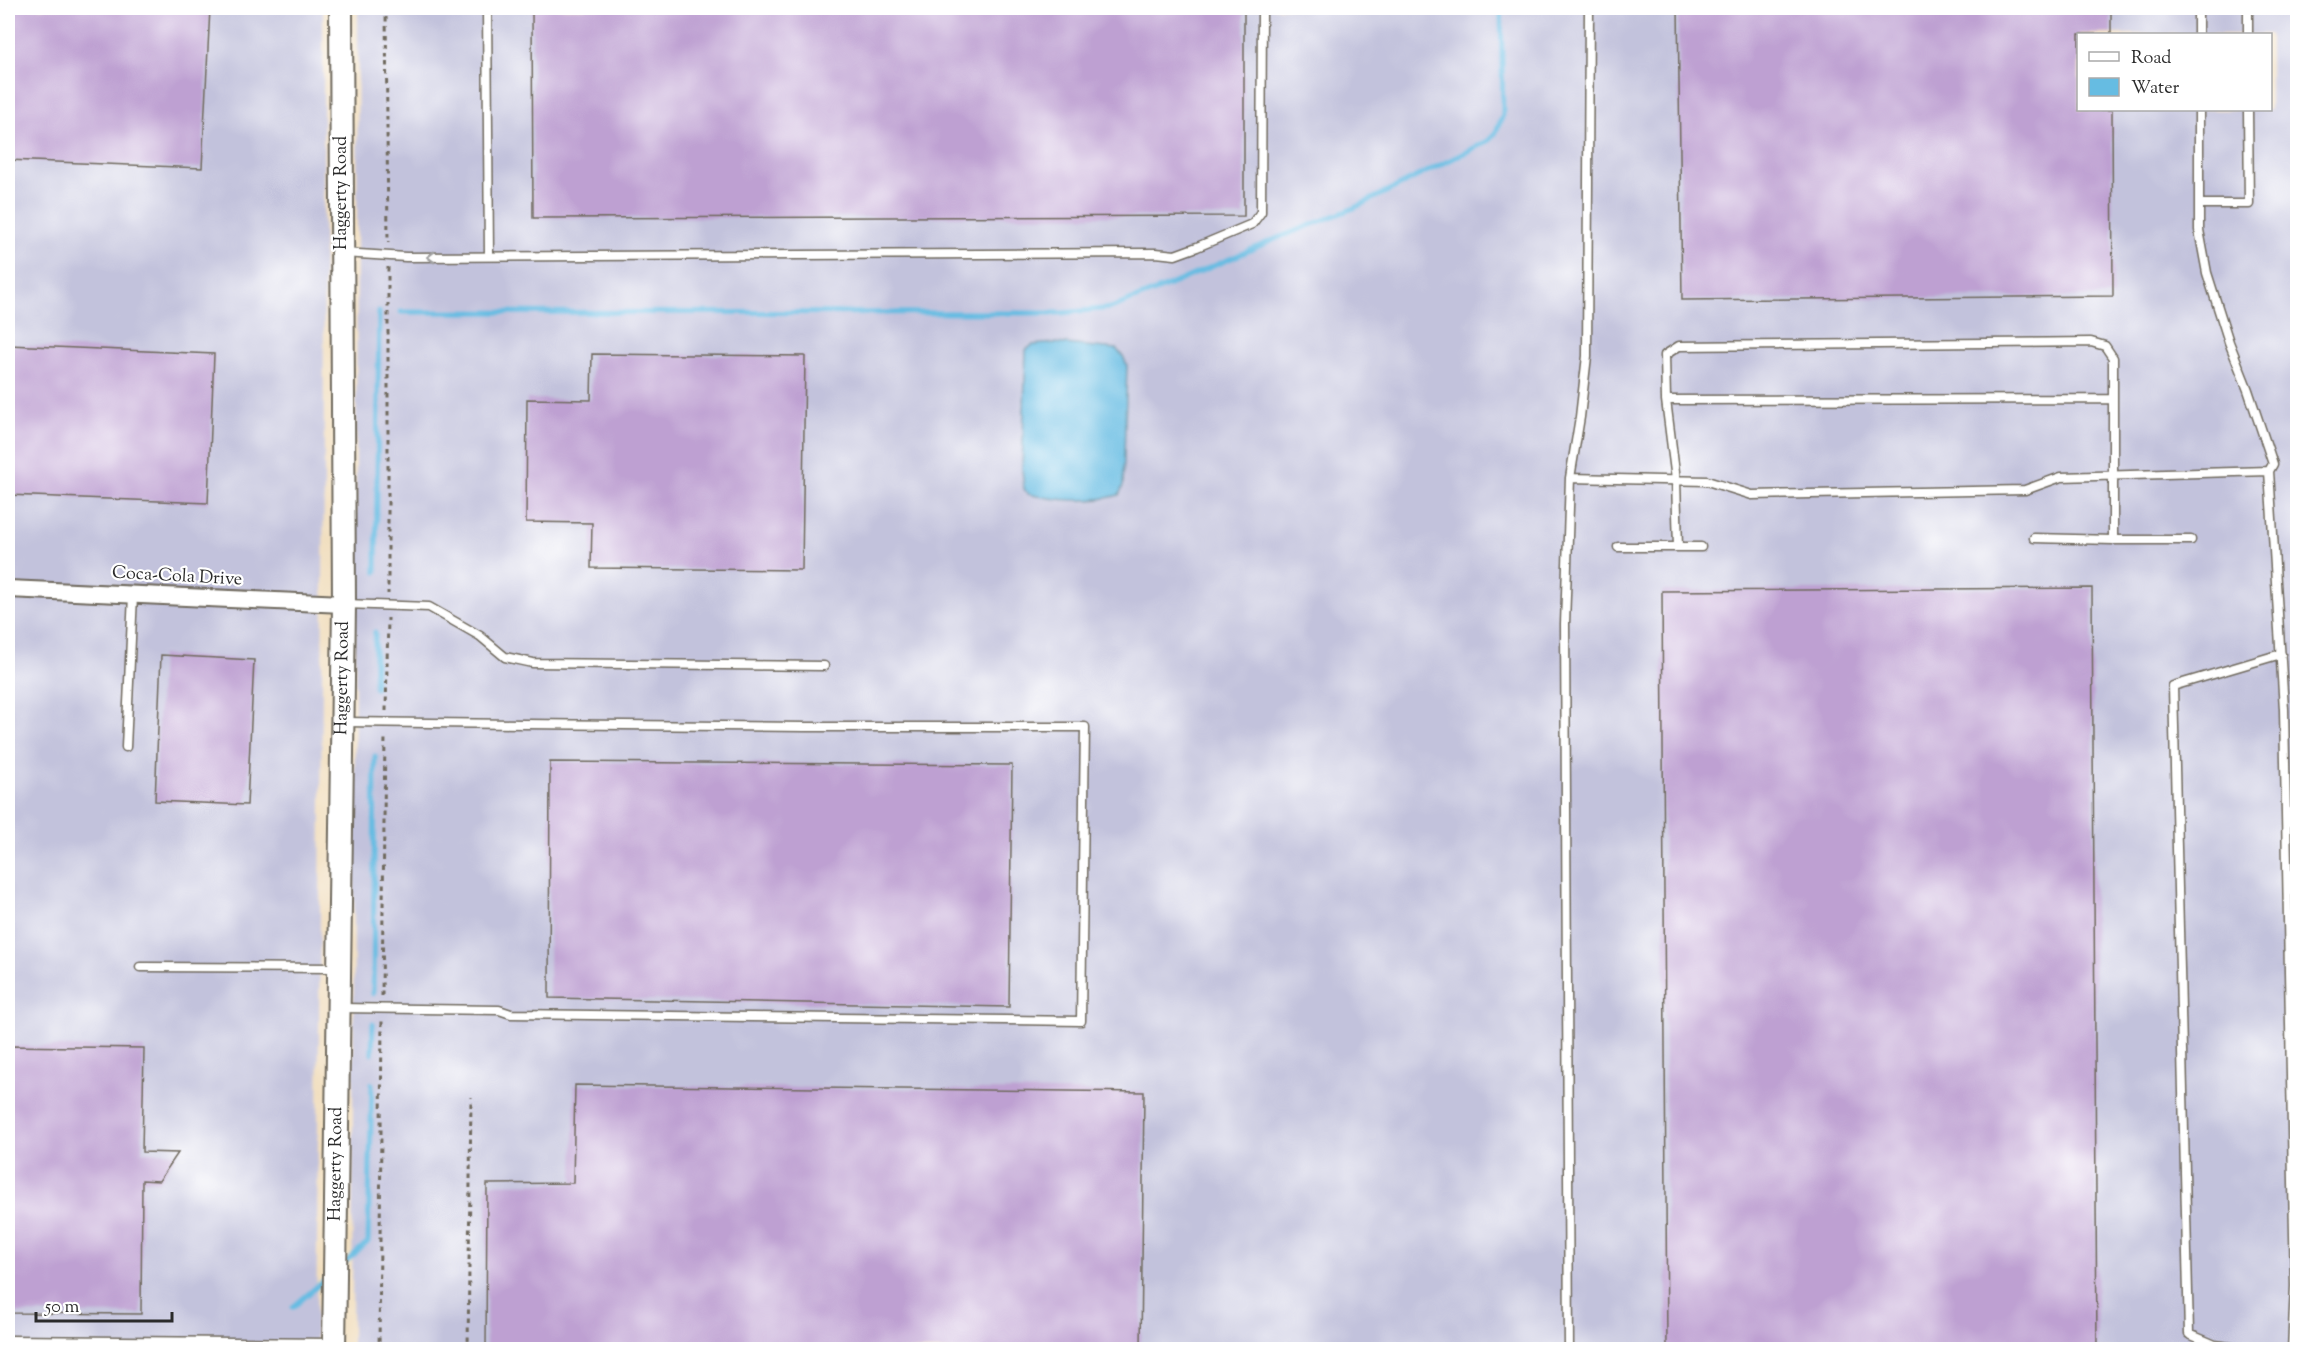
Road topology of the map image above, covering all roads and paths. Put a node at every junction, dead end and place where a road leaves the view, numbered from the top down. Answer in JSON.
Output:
{"nodes":[{"id":1,"x":341,"y":8,"type":"edge"},
{"id":2,"x":386,"y":8,"type":"edge"},
{"id":3,"x":487,"y":8,"type":"edge"},
{"id":4,"x":1262,"y":8,"type":"edge"},
{"id":5,"x":1589,"y":8,"type":"edge"},
{"id":6,"x":2198,"y":8,"type":"edge"},
{"id":7,"x":2248,"y":8,"type":"edge"},
{"id":8,"x":2198,"y":33,"type":"edge"},
{"id":9,"x":2248,"y":33,"type":"edge"},
{"id":10,"x":2199,"y":111,"type":"edge"},
{"id":11,"x":2248,"y":111,"type":"edge"},
{"id":12,"x":2199,"y":204,"type":"junction"},
{"id":13,"x":342,"y":253,"type":"junction"},
{"id":14,"x":388,"y":256,"type":"junction"},
{"id":15,"x":489,"y":256,"type":"junction"},
{"id":16,"x":2113,"y":399,"type":"junction"},
{"id":17,"x":1666,"y":400,"type":"junction"},
{"id":18,"x":2269,"y":471,"type":"junction"},
{"id":19,"x":2112,"y":474,"type":"junction"},
{"id":20,"x":1570,"y":478,"type":"junction"},
{"id":21,"x":1676,"y":480,"type":"junction"},
{"id":22,"x":2034,"y":538,"type":"dead end"},
{"id":23,"x":2113,"y":540,"type":"junction"},
{"id":24,"x":2191,"y":540,"type":"dead end"},
{"id":25,"x":1618,"y":547,"type":"dead end"},
{"id":26,"x":1678,"y":547,"type":"junction"},
{"id":27,"x":1701,"y":547,"type":"dead end"},
{"id":28,"x":8,"y":589,"type":"edge"},
{"id":29,"x":388,"y":590,"type":"dead end"},
{"id":30,"x":134,"y":595,"type":"junction"},
{"id":31,"x":344,"y":604,"type":"junction"},
{"id":32,"x":388,"y":615,"type":"dead end"},
{"id":33,"x":2281,"y":654,"type":"junction"},
{"id":34,"x":824,"y":666,"type":"dead end"},
{"id":35,"x":343,"y":722,"type":"junction"},
{"id":36,"x":385,"y":722,"type":"junction"},
{"id":37,"x":126,"y":747,"type":"dead end"},
{"id":38,"x":140,"y":967,"type":"dead end"},
{"id":39,"x":340,"y":968,"type":"junction"},
{"id":40,"x":340,"y":1008,"type":"junction"},
{"id":41,"x":382,"y":1009,"type":"junction"},
{"id":42,"x":471,"y":1097,"type":"dead end"},
{"id":43,"x":8,"y":1340,"type":"edge"},
{"id":44,"x":334,"y":1346,"type":"edge"},
{"id":45,"x":379,"y":1350,"type":"edge"},
{"id":46,"x":468,"y":1350,"type":"edge"},
{"id":47,"x":1569,"y":1350,"type":"edge"},
{"id":48,"x":2252,"y":1350,"type":"edge"},
{"id":49,"x":2292,"y":1350,"type":"edge"}],
"edges":[{"from":1,"to":13,"type":"main road","name":"Haggerty Road"},
{"from":2,"to":14,"type":"path"},
{"from":3,"to":15,"type":"lane"},
{"from":4,"to":15,"type":"lane"},
{"from":5,"to":20,"type":"lane"},
{"from":6,"to":8,"type":"lane"},
{"from":7,"to":9,"type":"lane"},
{"from":10,"to":12,"type":"lane"},
{"from":11,"to":12,"type":"lane"},
{"from":12,"to":18,"type":"lane"},
{"from":13,"to":14,"type":"lane"},
{"from":13,"to":31,"type":"main road","name":"Haggerty Road"},
{"from":15,"to":14,"type":"lane","one_way":true},
{"from":14,"to":29,"type":"path"},
{"from":16,"to":17,"type":"lane"},
{"from":16,"to":17,"type":"lane"},
{"from":16,"to":19,"type":"lane"},
{"from":17,"to":21,"type":"lane"},
{"from":18,"to":19,"type":"lane"},
{"from":18,"to":33,"type":"lane"},
{"from":19,"to":21,"type":"lane"},
{"from":19,"to":23,"type":"lane"},
{"from":20,"to":21,"type":"lane"},
{"from":20,"to":47,"type":"lane"},
{"from":21,"to":26,"type":"lane"},
{"from":22,"to":23,"type":"lane"},
{"from":23,"to":24,"type":"lane"},
{"from":25,"to":26,"type":"lane"},
{"from":26,"to":27,"type":"lane"},
{"from":28,"to":30,"type":"street","name":"Coca-Cola Drive"},
{"from":30,"to":31,"type":"street","name":"Coca-Cola Drive"},
{"from":30,"to":37,"type":"lane"},
{"from":31,"to":34,"type":"lane"},
{"from":31,"to":35,"type":"main road","name":"Haggerty Road"},
{"from":32,"to":36,"type":"path"},
{"from":33,"to":48,"type":"lane"},
{"from":33,"to":49,"type":"lane"},
{"from":35,"to":36,"type":"lane"},
{"from":35,"to":39,"type":"main road","name":"Haggerty Road"},
{"from":36,"to":41,"type":"path"},
{"from":36,"to":41,"type":"lane"},
{"from":38,"to":39,"type":"lane"},
{"from":39,"to":40,"type":"main road","name":"Haggerty Road"},
{"from":40,"to":41,"type":"lane"},
{"from":40,"to":44,"type":"main road","name":"Haggerty Road"},
{"from":41,"to":45,"type":"path"},
{"from":42,"to":46,"type":"path"},
{"from":43,"to":44,"type":"lane"}]}
